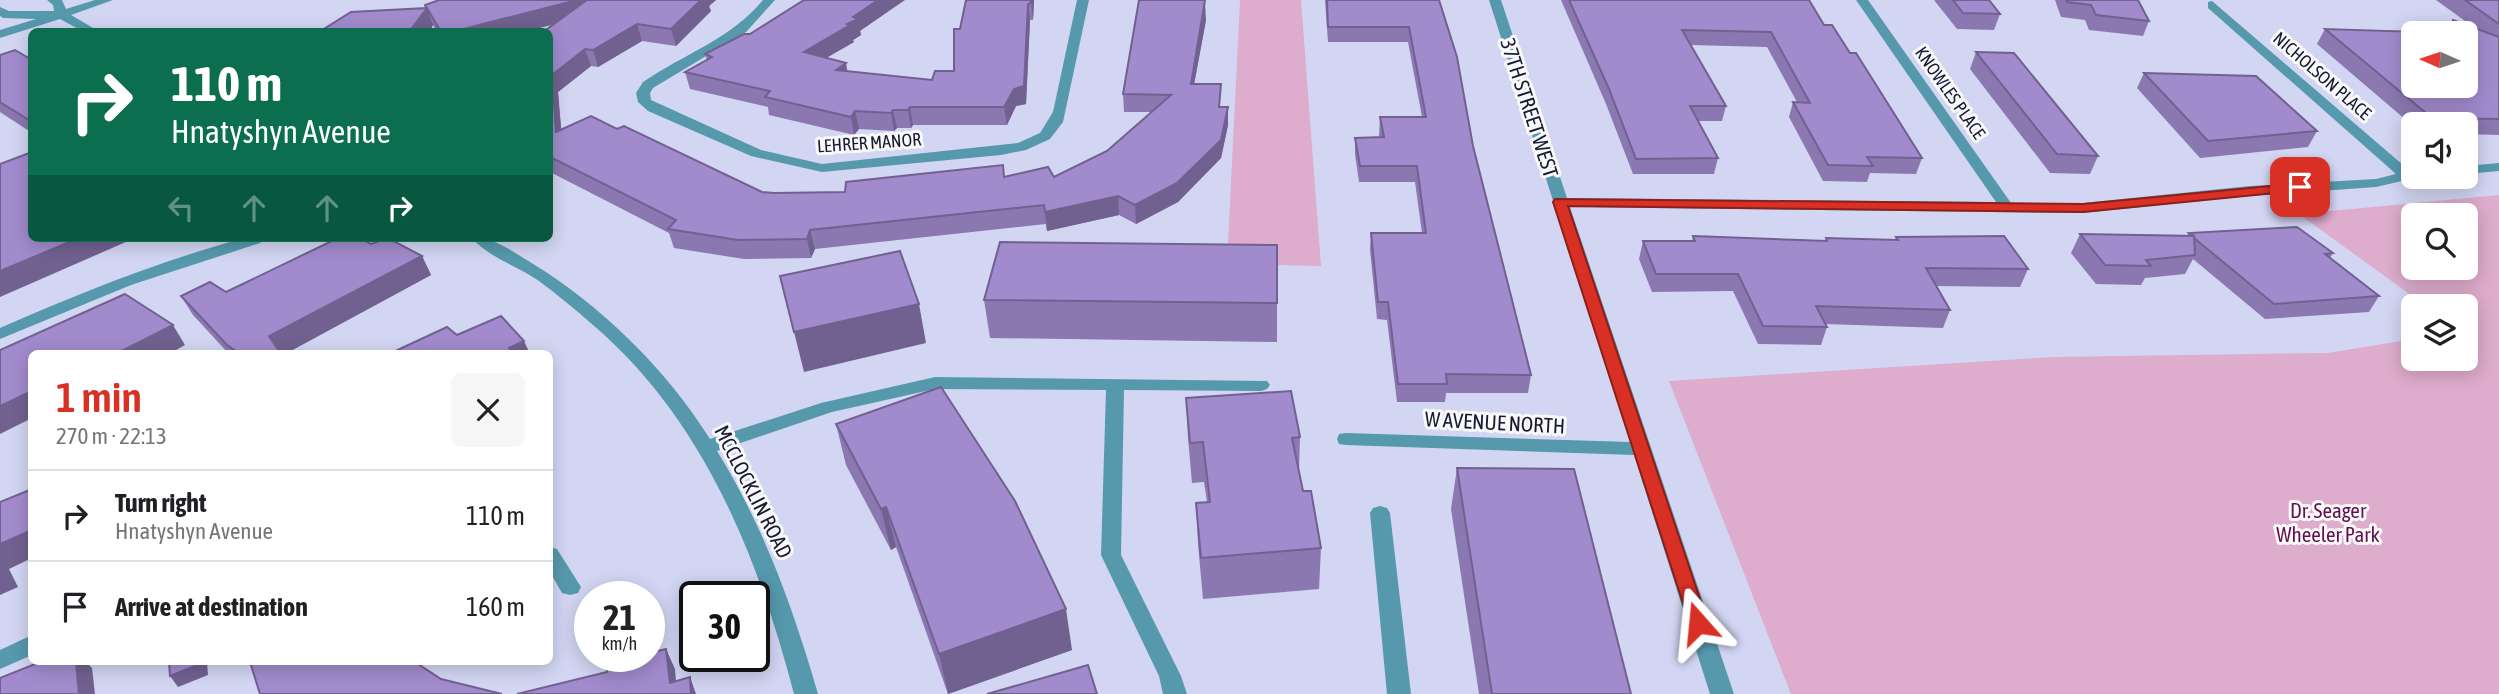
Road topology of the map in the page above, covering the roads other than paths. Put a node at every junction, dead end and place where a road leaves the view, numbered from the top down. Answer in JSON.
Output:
{"nodes":[{"id":1,"x":52,"y":0,"type":"edge"},
{"id":2,"x":107,"y":0,"type":"edge"},
{"id":3,"x":769,"y":0,"type":"edge"},
{"id":4,"x":1083,"y":0,"type":"edge"},
{"id":5,"x":1495,"y":0,"type":"edge"},
{"id":6,"x":1862,"y":0,"type":"edge"},
{"id":7,"x":2212,"y":5,"type":"dead end"},
{"id":8,"x":0,"y":11,"type":"edge"},
{"id":9,"x":61,"y":15,"type":"junction"},
{"id":10,"x":86,"y":28,"type":"edge"},
{"id":11,"x":0,"y":34,"type":"edge"},
{"id":12,"x":2401,"y":167,"type":"edge"},
{"id":13,"x":2499,"y":167,"type":"edge"},
{"id":14,"x":2478,"y":169,"type":"edge"},
{"id":15,"x":2401,"y":177,"type":"edge"},
{"id":16,"x":1560,"y":202,"type":"junction"},
{"id":17,"x":2007,"y":208,"type":"junction"},
{"id":18,"x":247,"y":242,"type":"edge"},
{"id":19,"x":486,"y":242,"type":"edge"},
{"id":20,"x":0,"y":334,"type":"edge"},
{"id":21,"x":1115,"y":384,"type":"junction"},
{"id":22,"x":1261,"y":385,"type":"dead end"},
{"id":23,"x":1346,"y":439,"type":"dead end"},
{"id":24,"x":708,"y":447,"type":"junction"},
{"id":25,"x":1643,"y":449,"type":"junction"},
{"id":26,"x":1380,"y":513,"type":"dead end"},
{"id":27,"x":553,"y":560,"type":"edge"},
{"id":28,"x":570,"y":587,"type":"dead end"},
{"id":29,"x":28,"y":645,"type":"edge"},
{"id":30,"x":0,"y":660,"type":"edge"},
{"id":31,"x":807,"y":694,"type":"edge"},
{"id":32,"x":1175,"y":694,"type":"edge"},
{"id":33,"x":1399,"y":694,"type":"edge"},
{"id":34,"x":1722,"y":694,"type":"edge"}],
"edges":[{"from":1,"to":9,"type":"street"},
{"from":2,"to":9,"type":"street"},
{"from":3,"to":4,"type":"street","name":"LEHRER MANOR"},
{"from":5,"to":16,"type":"street","name":"37TH STREET WEST"},
{"from":6,"to":17,"type":"street","name":"KNOWLES PLACE"},
{"from":7,"to":12,"type":"street","name":"NICHOLSON PLACE"},
{"from":8,"to":9,"type":"street"},
{"from":9,"to":10,"type":"street"},
{"from":9,"to":11,"type":"street"},
{"from":13,"to":14,"type":"street"},
{"from":15,"to":17,"type":"street"},
{"from":16,"to":17,"type":"street"},
{"from":16,"to":25,"type":"street","name":"37TH STREET WEST"},
{"from":18,"to":20,"type":"street"},
{"from":19,"to":24,"type":"street","name":"MCCLOCKLIN ROAD"},
{"from":21,"to":22,"type":"street"},
{"from":21,"to":24,"type":"street"},
{"from":21,"to":32,"type":"street"},
{"from":23,"to":25,"type":"street","name":"W AVENUE NORTH"},
{"from":24,"to":31,"type":"street","name":"MCCLOCKLIN ROAD"},
{"from":25,"to":34,"type":"street","name":"37TH STREET WEST"},
{"from":26,"to":33,"type":"street"},
{"from":27,"to":28,"type":"street"},
{"from":29,"to":30,"type":"street"}]}
